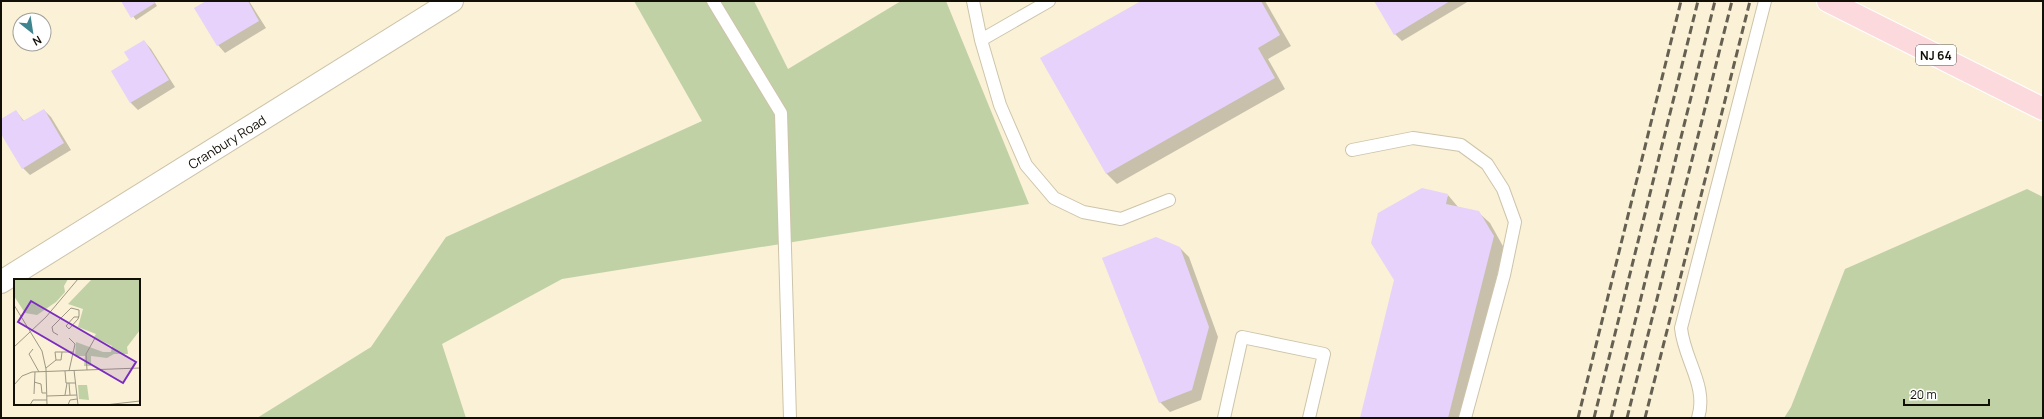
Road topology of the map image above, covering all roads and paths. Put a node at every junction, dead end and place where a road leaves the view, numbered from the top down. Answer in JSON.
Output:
{"nodes":[{"id":1,"x":452,"y":1,"type":"edge"},
{"id":2,"x":713,"y":1,"type":"edge"},
{"id":3,"x":973,"y":1,"type":"edge"},
{"id":4,"x":1049,"y":1,"type":"edge"},
{"id":5,"x":1765,"y":1,"type":"edge"},
{"id":6,"x":1828,"y":1,"type":"edge"},
{"id":7,"x":981,"y":40,"type":"junction"},
{"id":8,"x":2043,"y":109,"type":"edge"},
{"id":9,"x":1352,"y":150,"type":"dead end"},
{"id":10,"x":1169,"y":200,"type":"dead end"},
{"id":11,"x":1,"y":282,"type":"edge"},
{"id":12,"x":790,"y":418,"type":"edge"},
{"id":13,"x":1224,"y":418,"type":"edge"},
{"id":14,"x":1309,"y":418,"type":"edge"},
{"id":15,"x":1465,"y":418,"type":"edge"},
{"id":16,"x":1698,"y":418,"type":"edge"}],
"edges":[{"from":1,"to":11,"type":"street","name":"Cranbury Road"},
{"from":2,"to":12,"type":"lane"},
{"from":3,"to":7,"type":"lane"},
{"from":4,"to":7,"type":"lane"},
{"from":5,"to":16,"type":"lane"},
{"from":6,"to":8,"type":"main road","number":"NJ 64"},
{"from":7,"to":10,"type":"lane"},
{"from":9,"to":15,"type":"lane"},
{"from":13,"to":14,"type":"lane"}]}
